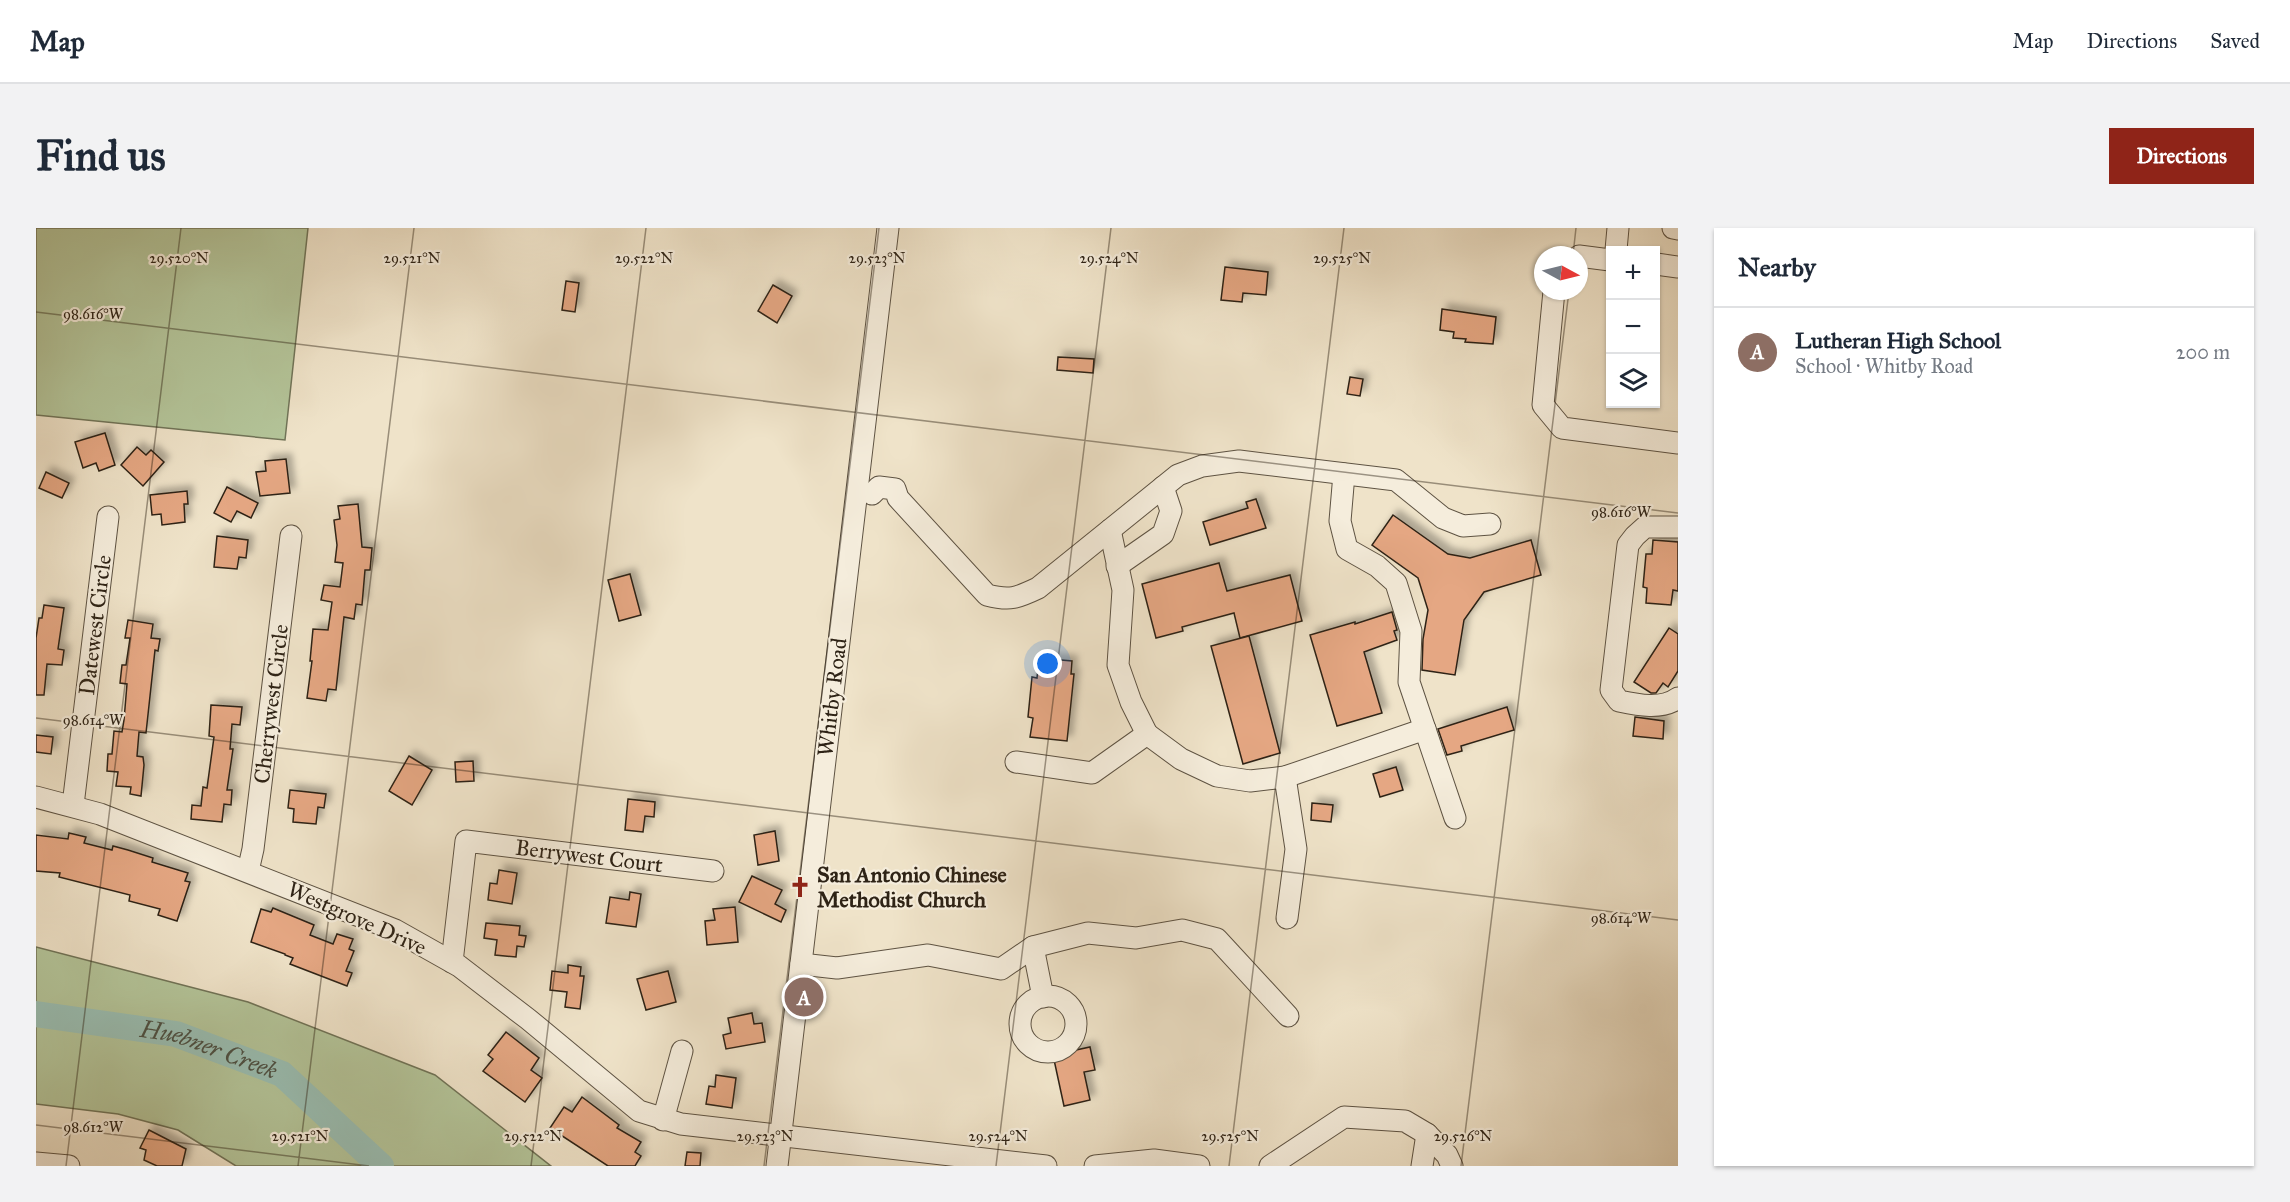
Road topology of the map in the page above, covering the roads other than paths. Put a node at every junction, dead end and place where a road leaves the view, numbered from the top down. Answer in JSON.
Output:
{"nodes":[{"id":1,"x":888,"y":228,"type":"edge"},
{"id":2,"x":1618,"y":228,"type":"edge"},
{"id":3,"x":1673,"y":228,"type":"edge"},
{"id":4,"x":1678,"y":229,"type":"edge"},
{"id":5,"x":1616,"y":246,"type":"edge"},
{"id":6,"x":1588,"y":257,"type":"edge"},
{"id":7,"x":1606,"y":259,"type":"edge"},
{"id":8,"x":1660,"y":265,"type":"edge"},
{"id":9,"x":1678,"y":267,"type":"edge"},
{"id":10,"x":1553,"y":300,"type":"edge"},
{"id":11,"x":1678,"y":443,"type":"edge"},
{"id":12,"x":1344,"y":474,"type":"junction"},
{"id":13,"x":1163,"y":487,"type":"junction"},
{"id":14,"x":864,"y":493,"type":"junction"},
{"id":15,"x":108,"y":517,"type":"dead end"},
{"id":16,"x":1490,"y":524,"type":"dead end"},
{"id":17,"x":1678,"y":527,"type":"edge"},
{"id":18,"x":1110,"y":530,"type":"junction"},
{"id":19,"x":291,"y":536,"type":"dead end"},
{"id":20,"x":1118,"y":566,"type":"junction"},
{"id":21,"x":1678,"y":698,"type":"edge"},
{"id":22,"x":1425,"y":729,"type":"junction"},
{"id":23,"x":1148,"y":734,"type":"junction"},
{"id":24,"x":1016,"y":762,"type":"dead end"},
{"id":25,"x":1285,"y":777,"type":"junction"},
{"id":26,"x":36,"y":796,"type":"edge"},
{"id":27,"x":73,"y":806,"type":"junction"},
{"id":28,"x":1455,"y":818,"type":"dead end"},
{"id":29,"x":248,"y":871,"type":"junction"},
{"id":30,"x":713,"y":871,"type":"dead end"},
{"id":31,"x":1287,"y":918,"type":"dead end"},
{"id":32,"x":1033,"y":947,"type":"junction"},
{"id":33,"x":452,"y":962,"type":"junction"},
{"id":34,"x":801,"y":964,"type":"junction"},
{"id":35,"x":1043,"y":997,"type":"dead end"},
{"id":36,"x":1288,"y":1016,"type":"dead end"},
{"id":37,"x":682,"y":1051,"type":"dead end"},
{"id":38,"x":663,"y":1120,"type":"junction"},
{"id":39,"x":1427,"y":1134,"type":"junction"},
{"id":40,"x":780,"y":1135,"type":"junction"},
{"id":41,"x":36,"y":1163,"type":"edge"},
{"id":42,"x":69,"y":1166,"type":"edge"},
{"id":43,"x":777,"y":1166,"type":"edge"},
{"id":44,"x":1046,"y":1166,"type":"edge"},
{"id":45,"x":1095,"y":1166,"type":"edge"},
{"id":46,"x":1199,"y":1166,"type":"edge"},
{"id":47,"x":1270,"y":1166,"type":"edge"},
{"id":48,"x":1422,"y":1166,"type":"edge"},
{"id":49,"x":1452,"y":1166,"type":"edge"}],
"edges":[{"from":1,"to":14,"type":"street","name":"Whitby Road"},
{"from":2,"to":5,"type":"street"},
{"from":3,"to":4,"type":"street"},
{"from":6,"to":7,"type":"street"},
{"from":8,"to":9,"type":"street"},
{"from":10,"to":11,"type":"street"},
{"from":12,"to":13,"type":"street"},
{"from":12,"to":16,"type":"street"},
{"from":12,"to":22,"type":"street"},
{"from":13,"to":18,"type":"street"},
{"from":13,"to":20,"type":"street"},
{"from":14,"to":18,"type":"street"},
{"from":14,"to":34,"type":"street","name":"Whitby Road"},
{"from":15,"to":27,"type":"street","name":"Datewest Circle"},
{"from":17,"to":21,"type":"street"},
{"from":18,"to":20,"type":"street"},
{"from":19,"to":29,"type":"street","name":"Cherrywest Circle"},
{"from":20,"to":23,"type":"street"},
{"from":22,"to":25,"type":"street"},
{"from":22,"to":28,"type":"street"},
{"from":23,"to":24,"type":"street"},
{"from":23,"to":25,"type":"street"},
{"from":25,"to":31,"type":"street"},
{"from":26,"to":27,"type":"street","name":"Westgrove Drive"},
{"from":27,"to":29,"type":"street","name":"Westgrove Drive"},
{"from":29,"to":33,"type":"street","name":"Westgrove Drive"},
{"from":30,"to":33,"type":"street","name":"Berrywest Court"},
{"from":32,"to":34,"type":"street"},
{"from":32,"to":35,"type":"street"},
{"from":32,"to":36,"type":"street"},
{"from":33,"to":38,"type":"street","name":"Westgrove Drive"},
{"from":34,"to":40,"type":"street","name":"Whitby Road"},
{"from":37,"to":38,"type":"street"},
{"from":38,"to":40,"type":"street","name":"Westgrove Drive"},
{"from":39,"to":47,"type":"street"},
{"from":39,"to":48,"type":"street"},
{"from":39,"to":49,"type":"street"},
{"from":40,"to":43,"type":"street","name":"Whitby Road"},
{"from":40,"to":44,"type":"street","name":"Westgrove Drive"},
{"from":41,"to":42,"type":"street"},
{"from":45,"to":46,"type":"street"}]}
